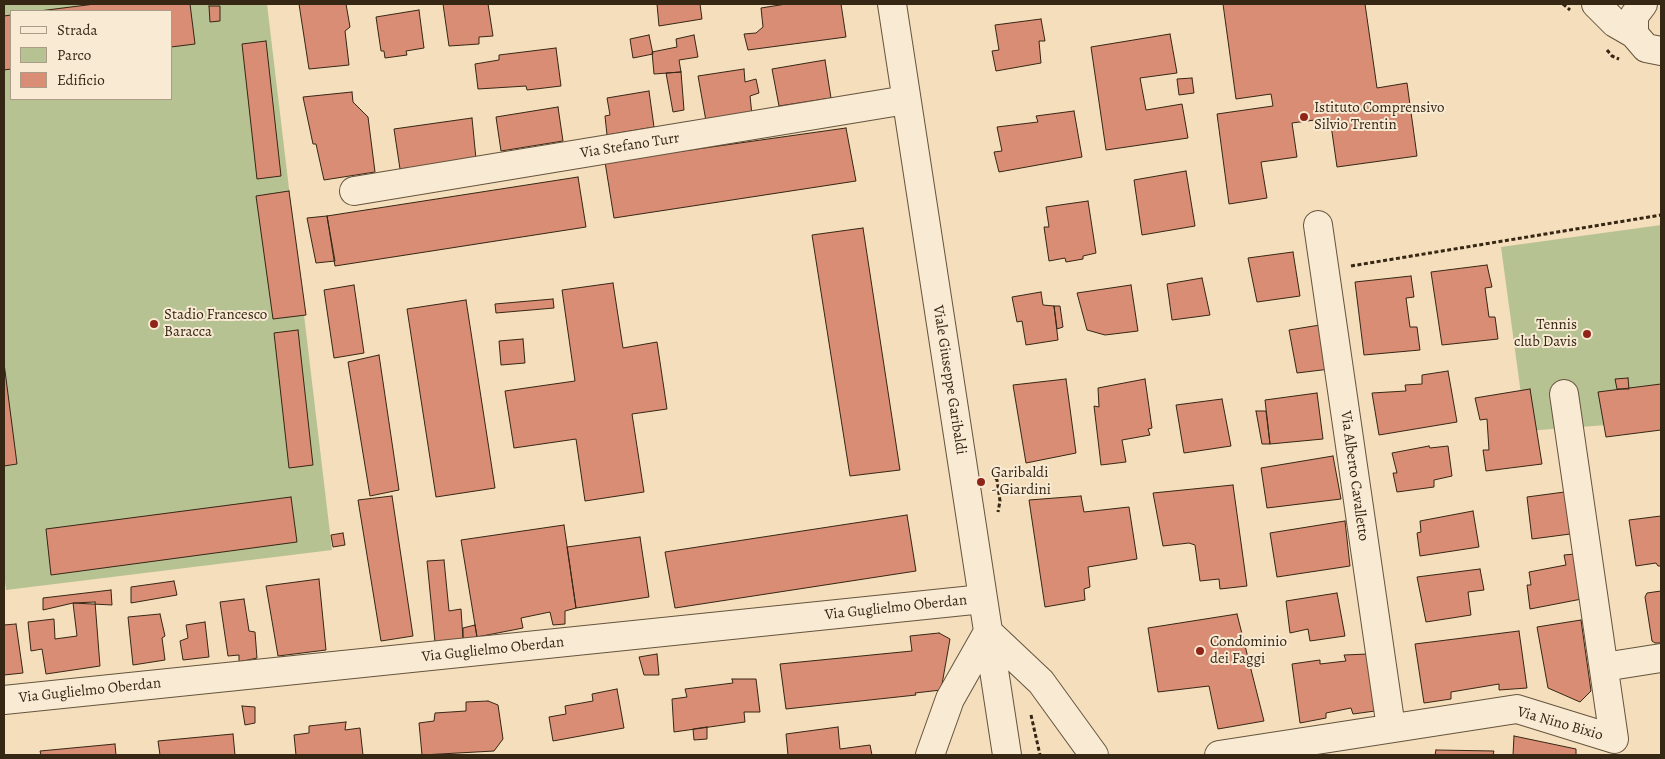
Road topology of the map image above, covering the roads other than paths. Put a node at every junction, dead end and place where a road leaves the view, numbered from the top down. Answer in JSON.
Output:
{"nodes":[{"id":1,"x":892,"y":4,"type":"edge"},
{"id":2,"x":1596,"y":4,"type":"edge"},
{"id":3,"x":1643,"y":4,"type":"edge"},
{"id":4,"x":1634,"y":34,"type":"junction"},
{"id":5,"x":1661,"y":52,"type":"edge"},
{"id":6,"x":906,"y":100,"type":"junction"},
{"id":7,"x":354,"y":191,"type":"dead end"},
{"id":8,"x":1318,"y":225,"type":"dead end"},
{"id":9,"x":1564,"y":394,"type":"dead end"},
{"id":10,"x":983,"y":599,"type":"junction"},
{"id":11,"x":988,"y":632,"type":"junction"},
{"id":12,"x":1661,"y":658,"type":"edge"},
{"id":13,"x":1604,"y":667,"type":"junction"},
{"id":14,"x":4,"y":700,"type":"edge"},
{"id":15,"x":1391,"y":728,"type":"junction"},
{"id":16,"x":930,"y":755,"type":"edge"},
{"id":17,"x":1007,"y":755,"type":"edge"},
{"id":18,"x":1094,"y":755,"type":"edge"},
{"id":19,"x":1219,"y":755,"type":"edge"}],
"edges":[{"from":1,"to":6,"type":"street","name":"Viale Giuseppe Garibaldi"},
{"from":2,"to":4,"type":"street"},
{"from":3,"to":4,"type":"street"},
{"from":4,"to":5,"type":"street"},
{"from":6,"to":7,"type":"street","name":"Via Stefano Turr"},
{"from":6,"to":10,"type":"street","name":"Viale Giuseppe Garibaldi"},
{"from":8,"to":15,"type":"street","name":"Via Alberto Cavalletto"},
{"from":9,"to":13,"type":"street","name":"Via Nino Bixio"},
{"from":10,"to":11,"type":"street","name":"Viale Giuseppe Garibaldi"},
{"from":10,"to":14,"type":"street","name":"Via Guglielmo Oberdan"},
{"from":11,"to":16,"type":"street"},
{"from":11,"to":17,"type":"street","name":"Viale Giuseppe Garibaldi"},
{"from":11,"to":18,"type":"street"},
{"from":12,"to":13,"type":"street"},
{"from":13,"to":15,"type":"street","name":"Via Nino Bixio"},
{"from":15,"to":19,"type":"street","name":"Via Nino Bixio"}]}
